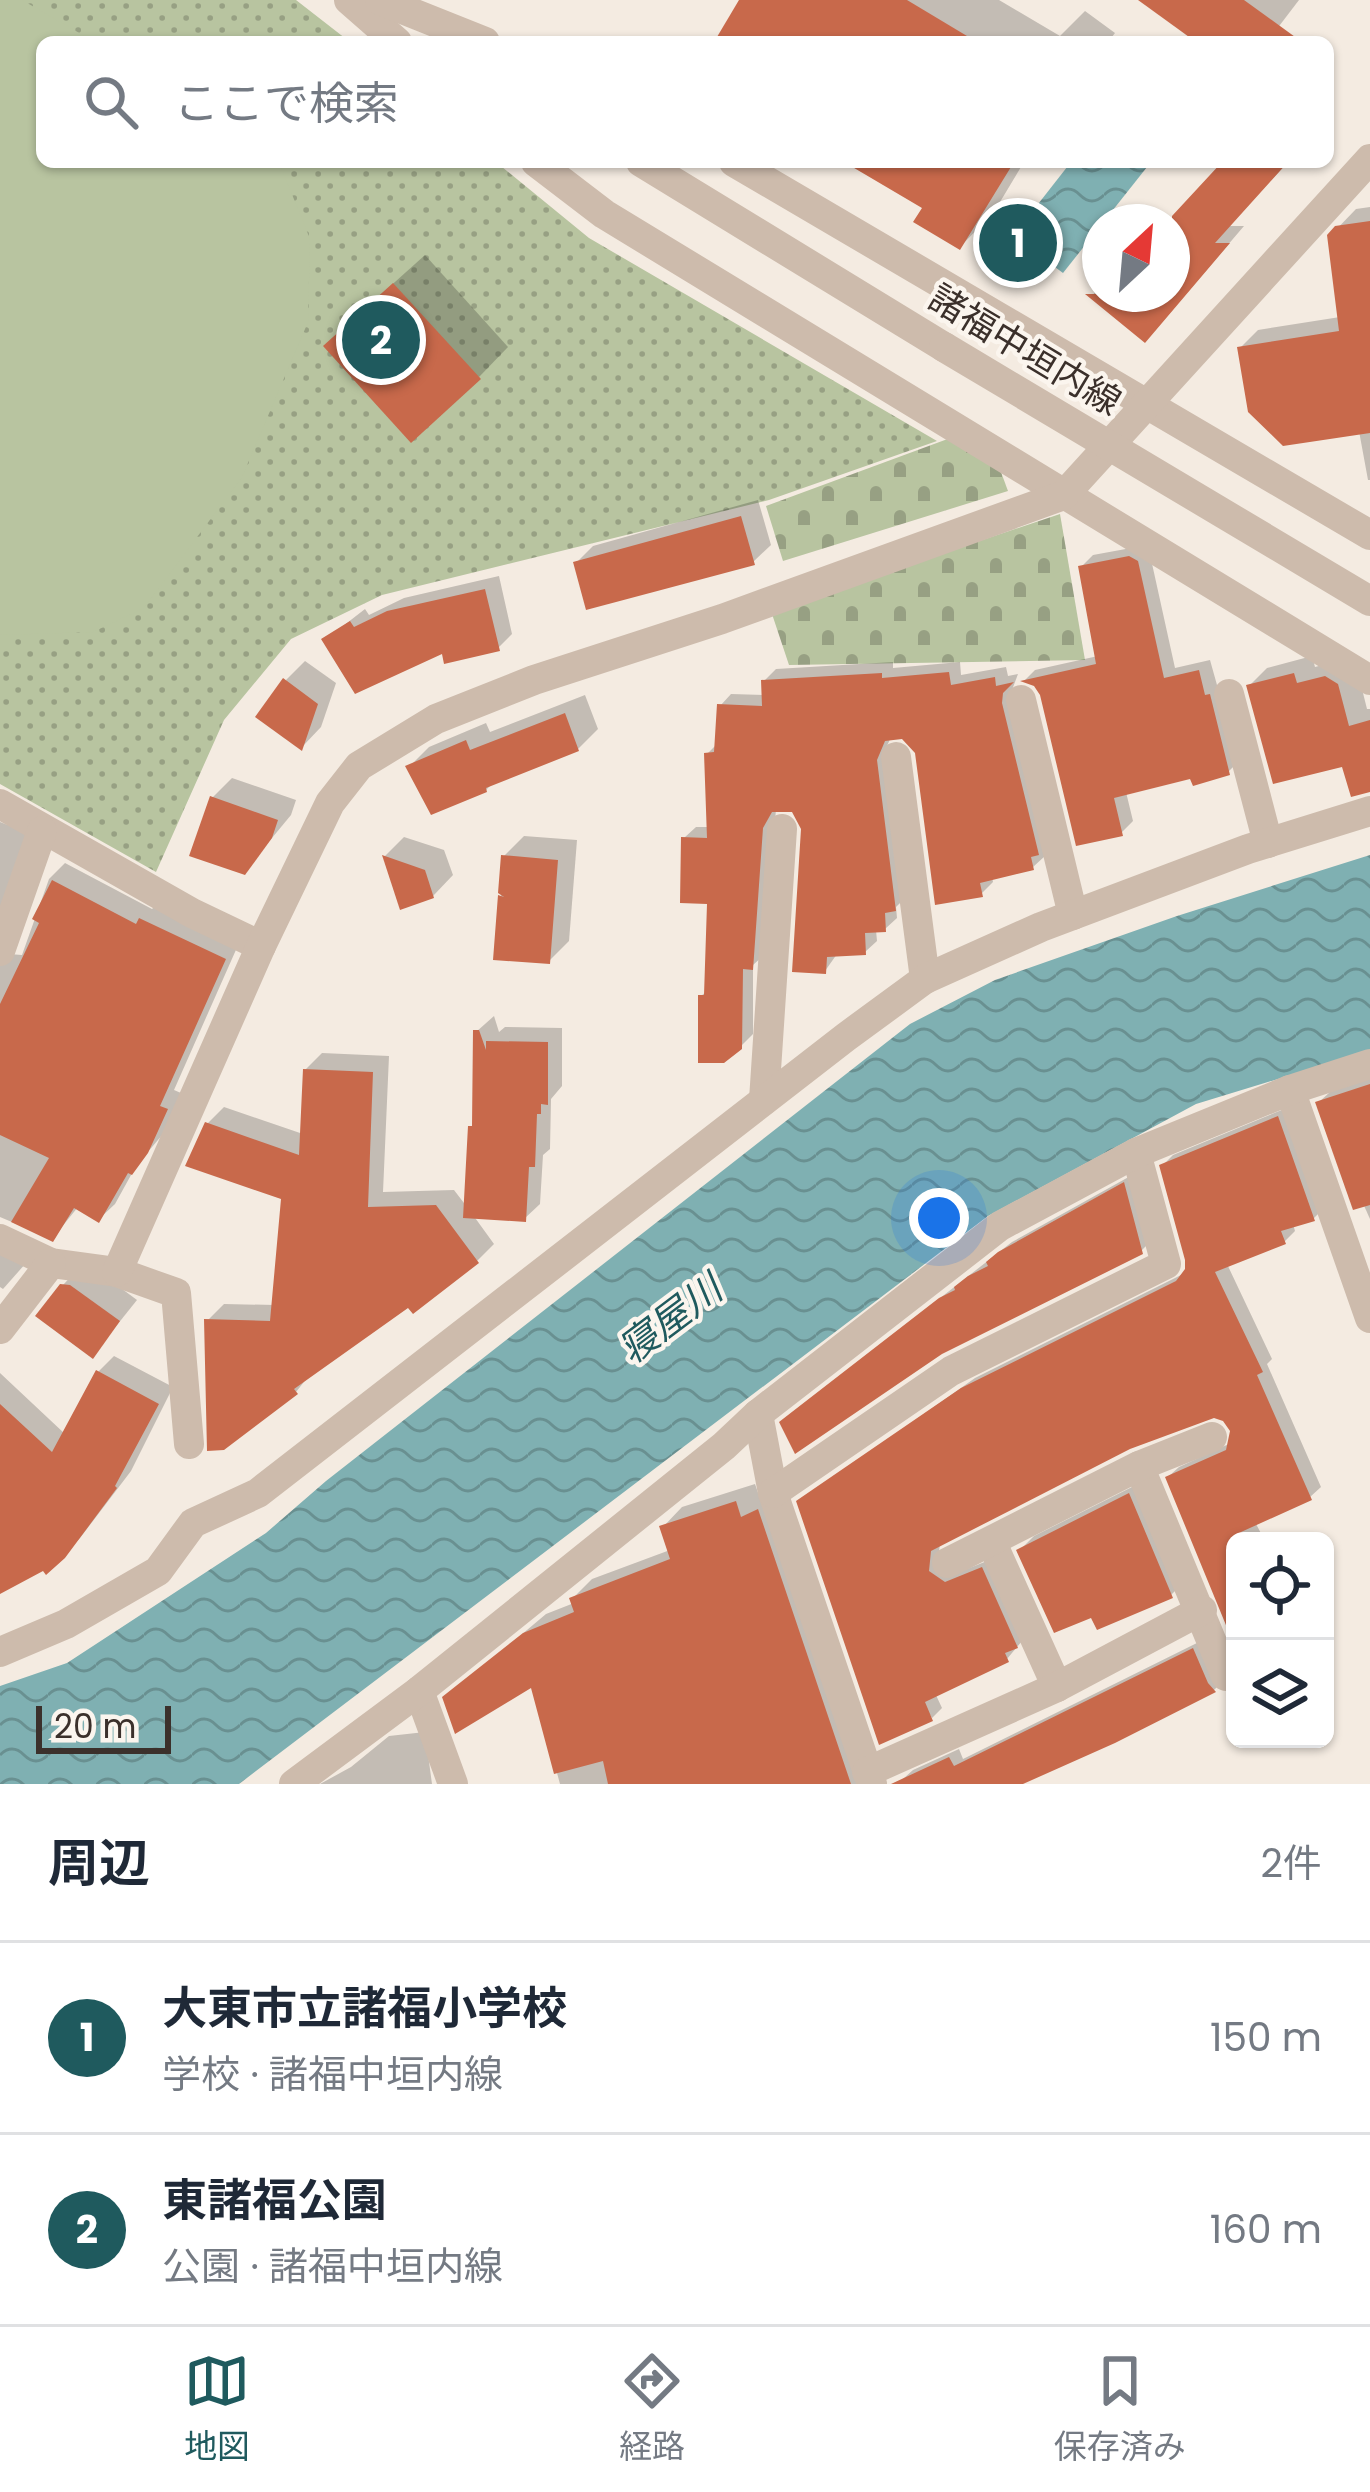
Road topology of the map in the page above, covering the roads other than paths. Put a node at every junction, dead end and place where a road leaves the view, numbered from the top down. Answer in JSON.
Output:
{"nodes":[{"id":1,"x":349,"y":0,"type":"edge"},
{"id":2,"x":363,"y":0,"type":"edge"},
{"id":3,"x":380,"y":0,"type":"edge"},
{"id":4,"x":390,"y":36,"type":"edge"},
{"id":5,"x":425,"y":36,"type":"edge"},
{"id":6,"x":470,"y":36,"type":"edge"},
{"id":7,"x":1370,"y":159,"type":"edge"},
{"id":8,"x":544,"y":168,"type":"edge"},
{"id":9,"x":651,"y":168,"type":"edge"},
{"id":10,"x":744,"y":168,"type":"edge"},
{"id":11,"x":1143,"y":405,"type":"junction"},
{"id":12,"x":1064,"y":495,"type":"junction"},
{"id":13,"x":1370,"y":535,"type":"edge"},
{"id":14,"x":1370,"y":602,"type":"edge"},
{"id":15,"x":1370,"y":680,"type":"edge"},
{"id":16,"x":1229,"y":694,"type":"dead end"},
{"id":17,"x":1021,"y":700,"type":"dead end"},
{"id":18,"x":896,"y":757,"type":"dead end"},
{"id":19,"x":0,"y":804,"type":"edge"},
{"id":20,"x":1370,"y":812,"type":"edge"},
{"id":21,"x":782,"y":829,"type":"dead end"},
{"id":22,"x":42,"y":831,"type":"junction"},
{"id":23,"x":1268,"y":843,"type":"junction"},
{"id":24,"x":1073,"y":915,"type":"junction"},
{"id":25,"x":261,"y":946,"type":"junction"},
{"id":26,"x":0,"y":951,"type":"edge"},
{"id":27,"x":925,"y":979,"type":"junction"},
{"id":28,"x":1370,"y":1064,"type":"edge"},
{"id":29,"x":1290,"y":1090,"type":"junction"},
{"id":30,"x":764,"y":1100,"type":"junction"},
{"id":31,"x":1136,"y":1153,"type":"junction"},
{"id":32,"x":0,"y":1240,"type":"edge"},
{"id":33,"x":51,"y":1263,"type":"junction"},
{"id":34,"x":117,"y":1272,"type":"junction"},
{"id":35,"x":1367,"y":1302,"type":"edge"},
{"id":36,"x":0,"y":1329,"type":"edge"},
{"id":37,"x":758,"y":1414,"type":"junction"},
{"id":38,"x":1212,"y":1437,"type":"dead end"},
{"id":39,"x":189,"y":1444,"type":"dead end"},
{"id":40,"x":1139,"y":1466,"type":"junction"},
{"id":41,"x":773,"y":1493,"type":"junction"},
{"id":42,"x":992,"y":1543,"type":"junction"},
{"id":43,"x":946,"y":1563,"type":"dead end"},
{"id":44,"x":1202,"y":1610,"type":"junction"},
{"id":45,"x":0,"y":1652,"type":"edge"},
{"id":46,"x":1226,"y":1676,"type":"dead end"},
{"id":47,"x":1057,"y":1687,"type":"junction"},
{"id":48,"x":418,"y":1691,"type":"junction"},
{"id":49,"x":870,"y":1778,"type":"edge"},
{"id":50,"x":294,"y":1784,"type":"edge"},
{"id":51,"x":453,"y":1784,"type":"edge"}],
"edges":[{"from":1,"to":4,"type":"street"},
{"from":2,"to":5,"type":"street"},
{"from":3,"to":6,"type":"street"},
{"from":7,"to":11,"type":"street"},
{"from":8,"to":12,"type":"street"},
{"from":9,"to":14,"type":"street","name":"諸福中垣内線","bridge":true},
{"from":10,"to":11,"type":"street"},
{"from":11,"to":12,"type":"street"},
{"from":11,"to":13,"type":"street"},
{"from":12,"to":15,"type":"street"},
{"from":12,"to":25,"type":"street"},
{"from":16,"to":23,"type":"street"},
{"from":17,"to":24,"type":"street"},
{"from":18,"to":27,"type":"street"},
{"from":19,"to":22,"type":"street"},
{"from":20,"to":23,"type":"street"},
{"from":21,"to":30,"type":"street"},
{"from":22,"to":25,"type":"street"},
{"from":22,"to":26,"type":"street"},
{"from":23,"to":24,"type":"street"},
{"from":24,"to":27,"type":"street"},
{"from":25,"to":34,"type":"street"},
{"from":27,"to":30,"type":"street"},
{"from":28,"to":29,"type":"street"},
{"from":29,"to":31,"type":"street"},
{"from":29,"to":35,"type":"street"},
{"from":30,"to":45,"type":"street"},
{"from":31,"to":37,"type":"street"},
{"from":31,"to":41,"type":"street"},
{"from":32,"to":33,"type":"street"},
{"from":33,"to":34,"type":"street"},
{"from":33,"to":36,"type":"street"},
{"from":34,"to":39,"type":"street"},
{"from":37,"to":41,"type":"street"},
{"from":37,"to":48,"type":"street"},
{"from":38,"to":40,"type":"street"},
{"from":40,"to":42,"type":"street"},
{"from":40,"to":44,"type":"street"},
{"from":41,"to":49,"type":"street"},
{"from":42,"to":43,"type":"street"},
{"from":42,"to":47,"type":"street"},
{"from":44,"to":46,"type":"street"},
{"from":44,"to":47,"type":"street"},
{"from":47,"to":49,"type":"street"},
{"from":48,"to":50,"type":"street"},
{"from":48,"to":51,"type":"street"}]}
